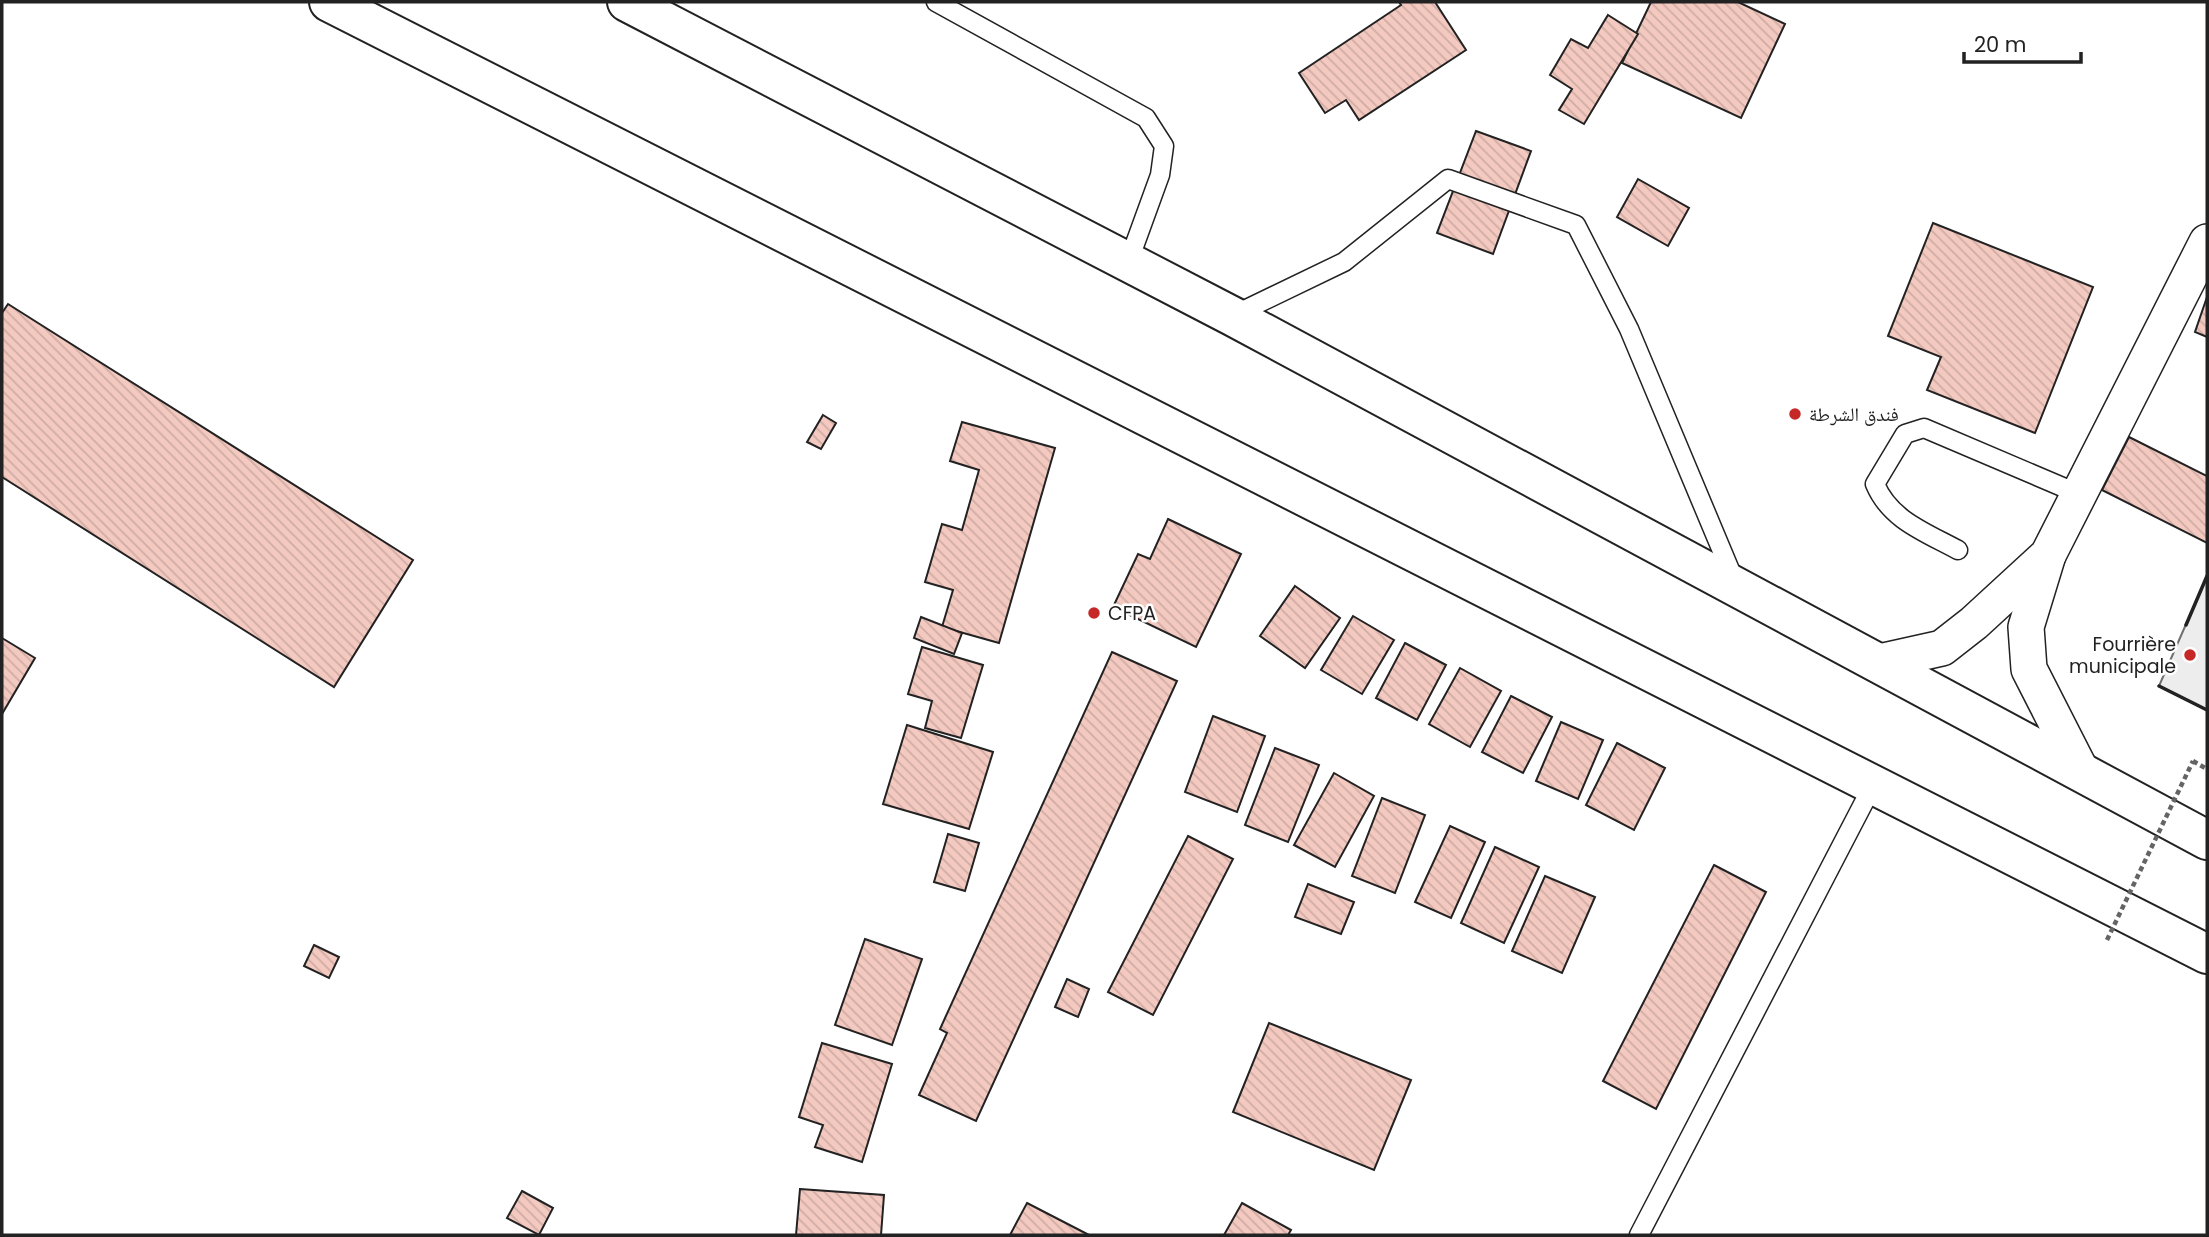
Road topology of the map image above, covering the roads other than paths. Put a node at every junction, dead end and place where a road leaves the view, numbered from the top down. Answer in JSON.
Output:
{"nodes":[{"id":1,"x":329,"y":2,"type":"edge"},
{"id":2,"x":627,"y":2,"type":"edge"},
{"id":3,"x":936,"y":2,"type":"edge"},
{"id":4,"x":2207,"y":242,"type":"edge"},
{"id":5,"x":1128,"y":263,"type":"junction"},
{"id":6,"x":1232,"y":316,"type":"junction"},
{"id":7,"x":2079,"y":494,"type":"junction"},
{"id":8,"x":1958,"y":550,"type":"dead end"},
{"id":9,"x":2048,"y":555,"type":"junction"},
{"id":10,"x":1737,"y":585,"type":"junction"},
{"id":11,"x":1879,"y":662,"type":"junction"},
{"id":12,"x":2081,"y":771,"type":"junction"},
{"id":13,"x":1873,"y":785,"type":"junction"},
{"id":14,"x":2207,"y":840,"type":"edge"},
{"id":15,"x":2207,"y":954,"type":"edge"},
{"id":16,"x":1639,"y":1235,"type":"edge"}],
"edges":[{"from":1,"to":13,"type":"highway"},
{"from":2,"to":5,"type":"highway"},
{"from":3,"to":5,"type":"lane"},
{"from":4,"to":7,"type":"street"},
{"from":5,"to":6,"type":"highway"},
{"from":6,"to":10,"type":"highway"},
{"from":6,"to":10,"type":"lane"},
{"from":7,"to":8,"type":"lane"},
{"from":7,"to":9,"type":"street"},
{"from":9,"to":11,"type":"street"},
{"from":9,"to":12,"type":"street"},
{"from":10,"to":11,"type":"highway"},
{"from":11,"to":12,"type":"highway"},
{"from":12,"to":14,"type":"highway"},
{"from":13,"to":15,"type":"highway"},
{"from":13,"to":16,"type":"lane"}]}
